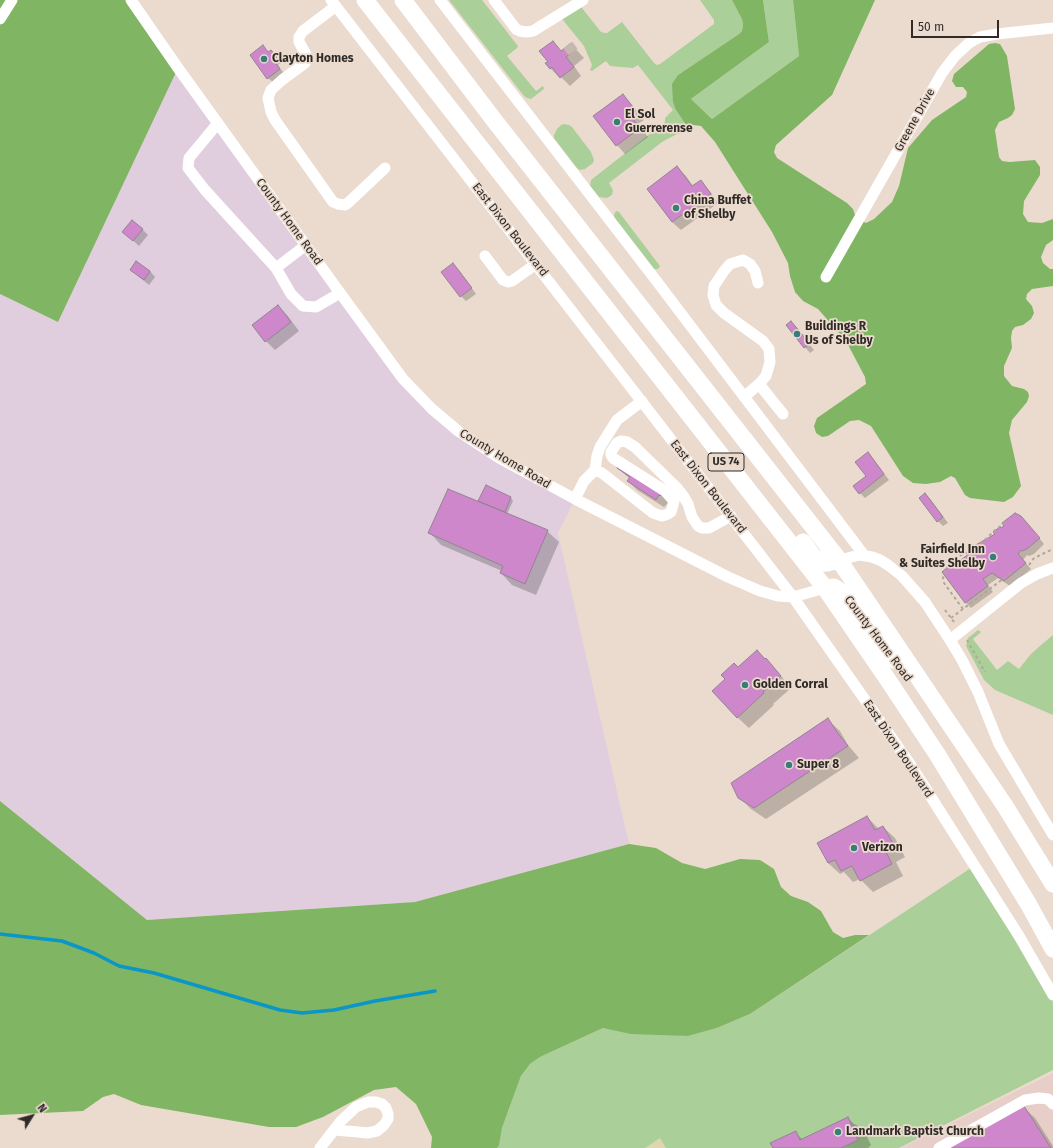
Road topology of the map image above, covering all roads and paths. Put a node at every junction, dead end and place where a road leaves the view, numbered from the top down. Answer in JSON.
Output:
{"nodes":[{"id":1,"x":12,"y":0,"type":"edge"},
{"id":2,"x":131,"y":0,"type":"edge"},
{"id":3,"x":365,"y":0,"type":"edge"},
{"id":4,"x":402,"y":0,"type":"edge"},
{"id":5,"x":440,"y":0,"type":"edge"},
{"id":6,"x":494,"y":0,"type":"edge"},
{"id":7,"x":583,"y":0,"type":"edge"},
{"id":8,"x":334,"y":3,"type":"edge"},
{"id":9,"x":0,"y":19,"type":"edge"},
{"id":10,"x":1053,"y":28,"type":"edge"},
{"id":11,"x":218,"y":123,"type":"junction"},
{"id":12,"x":385,"y":168,"type":"dead end"},
{"id":13,"x":306,"y":245,"type":"junction"},
{"id":14,"x":485,"y":256,"type":"dead end"},
{"id":15,"x":536,"y":264,"type":"junction"},
{"id":16,"x":276,"y":268,"type":"junction"},
{"id":17,"x":826,"y":278,"type":"dead end"},
{"id":18,"x":758,"y":283,"type":"dead end"},
{"id":19,"x":340,"y":293,"type":"junction"},
{"id":20,"x":759,"y":384,"type":"junction"},
{"id":21,"x":744,"y":396,"type":"junction"},
{"id":22,"x":677,"y":400,"type":"junction"},
{"id":23,"x":642,"y":401,"type":"junction"},
{"id":24,"x":783,"y":414,"type":"dead end"},
{"id":25,"x":595,"y":470,"type":"junction"},
{"id":26,"x":575,"y":499,"type":"junction"},
{"id":27,"x":731,"y":516,"type":"junction"},
{"id":28,"x":1007,"y":521,"type":"dead end"},
{"id":29,"x":1053,"y":549,"type":"edge"},
{"id":30,"x":864,"y":555,"type":"junction"},
{"id":31,"x":839,"y":560,"type":"junction"},
{"id":32,"x":1027,"y":567,"type":"dead end"},
{"id":33,"x":1053,"y":568,"type":"edge"},
{"id":34,"x":1017,"y":572,"type":"dead end"},
{"id":35,"x":825,"y":588,"type":"junction"},
{"id":36,"x":793,"y":597,"type":"junction"},
{"id":37,"x":963,"y":609,"type":"junction"},
{"id":38,"x":951,"y":618,"type":"dead end"},
{"id":39,"x":950,"y":640,"type":"junction"},
{"id":40,"x":940,"y":707,"type":"junction"},
{"id":41,"x":1053,"y":834,"type":"edge"},
{"id":42,"x":1053,"y":884,"type":"edge"},
{"id":43,"x":1053,"y":948,"type":"edge"},
{"id":44,"x":1053,"y":995,"type":"edge"},
{"id":45,"x":1053,"y":1104,"type":"edge"},
{"id":46,"x":335,"y":1130,"type":"dead end"},
{"id":47,"x":320,"y":1148,"type":"edge"},
{"id":48,"x":938,"y":1148,"type":"edge"}],
"edges":[{"from":1,"to":9,"type":"street"},
{"from":2,"to":11,"type":"street","name":"County Home Road"},
{"from":3,"to":22,"type":"highway","number":"US 74"},
{"from":4,"to":31,"type":"highway","number":"US 74"},
{"from":5,"to":21,"type":"street"},
{"from":6,"to":7,"type":"street"},
{"from":8,"to":12,"type":"street"},
{"from":8,"to":15,"type":"street","name":"East Dixon Boulevard"},
{"from":10,"to":17,"type":"street","name":"Greene Drive"},
{"from":11,"to":13,"type":"street","name":"County Home Road"},
{"from":11,"to":16,"type":"street"},
{"from":13,"to":16,"type":"street"},
{"from":13,"to":19,"type":"street","name":"County Home Road"},
{"from":14,"to":15,"type":"street"},
{"from":15,"to":23,"type":"street","name":"East Dixon Boulevard"},
{"from":16,"to":19,"type":"street"},
{"from":18,"to":20,"type":"street"},
{"from":19,"to":26,"type":"street","name":"County Home Road"},
{"from":20,"to":21,"type":"street"},
{"from":20,"to":24,"type":"street"},
{"from":21,"to":30,"type":"street"},
{"from":22,"to":31,"type":"highway"},
{"from":22,"to":35,"type":"highway","number":"US 74"},
{"from":23,"to":25,"type":"street"},
{"from":23,"to":27,"type":"street","name":"East Dixon Boulevard"},
{"from":25,"to":26,"type":"street"},
{"from":25,"to":27,"type":"street"},
{"from":26,"to":36,"type":"street","name":"County Home Road"},
{"from":27,"to":36,"type":"street","name":"East Dixon Boulevard"},
{"from":28,"to":37,"type":"path"},
{"from":29,"to":32,"type":"path"},
{"from":30,"to":31,"type":"street"},
{"from":30,"to":39,"type":"street"},
{"from":31,"to":40,"type":"highway","number":"US 74"},
{"from":33,"to":39,"type":"street"},
{"from":34,"to":37,"type":"path"},
{"from":35,"to":36,"type":"street","name":"County Home Road"},
{"from":35,"to":40,"type":"highway","name":"County Home Road"},
{"from":35,"to":43,"type":"highway","number":"US 74"},
{"from":36,"to":44,"type":"street","name":"East Dixon Boulevard"},
{"from":37,"to":38,"type":"path"},
{"from":39,"to":41,"type":"street"},
{"from":40,"to":42,"type":"highway","number":"US 74"},
{"from":45,"to":48,"type":"street"},
{"from":46,"to":47,"type":"street"}]}
